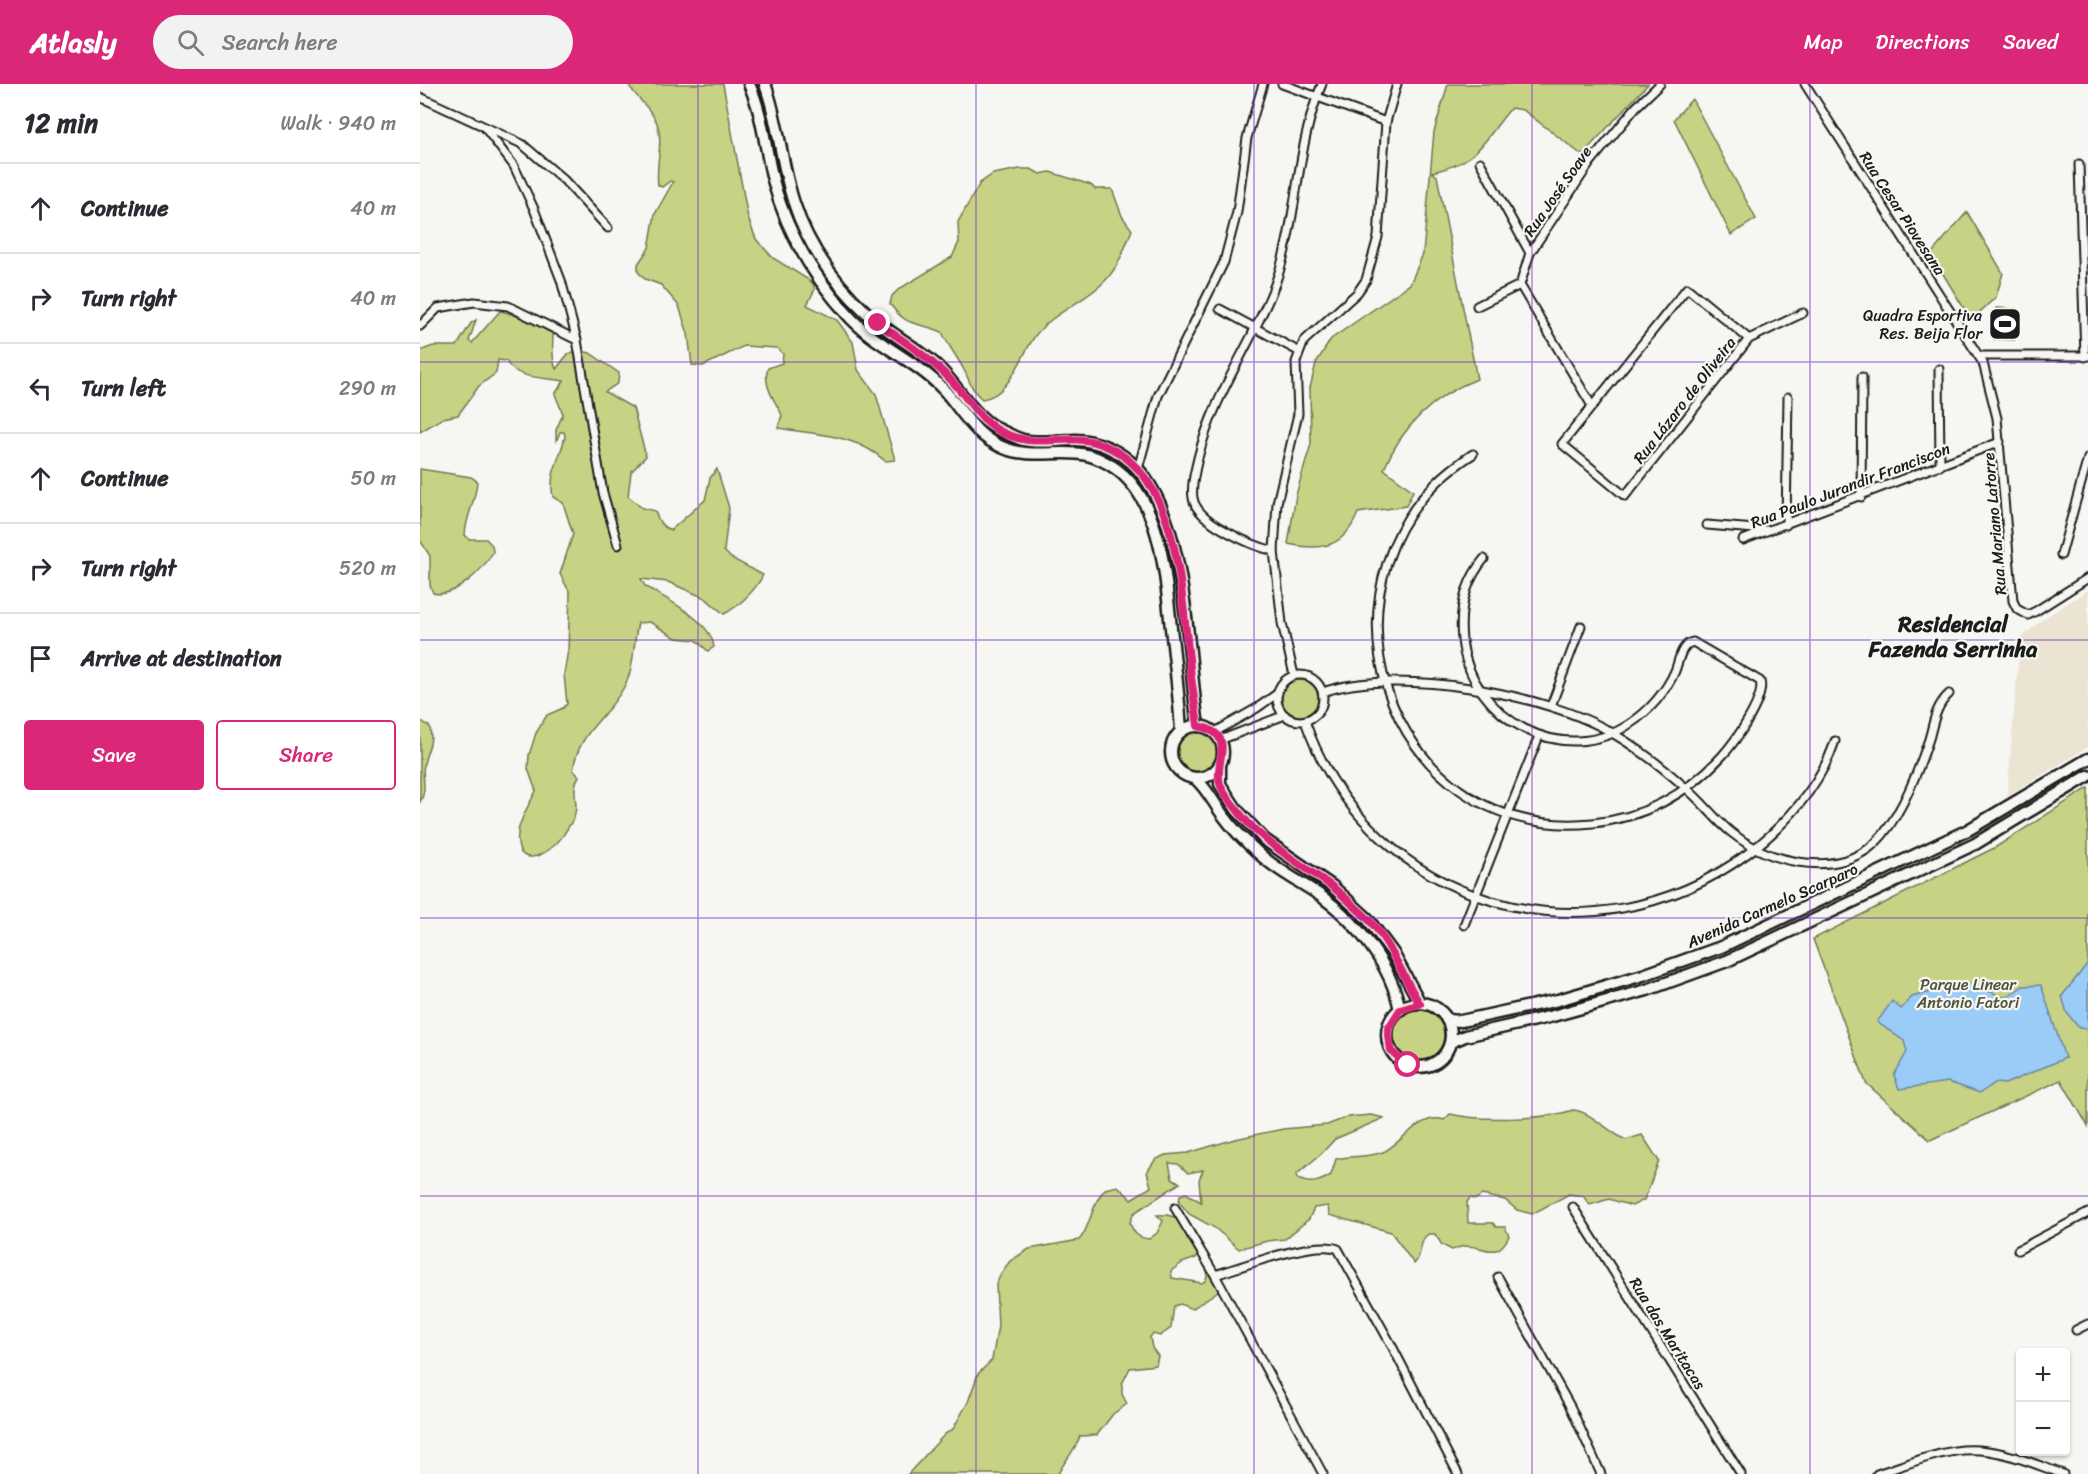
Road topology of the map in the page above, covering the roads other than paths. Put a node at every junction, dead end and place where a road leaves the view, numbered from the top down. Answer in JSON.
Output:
{"nodes":[{"id":1,"x":749,"y":84,"type":"edge"},
{"id":2,"x":765,"y":84,"type":"edge"},
{"id":3,"x":1263,"y":84,"type":"edge"},
{"id":4,"x":1282,"y":84,"type":"edge"},
{"id":5,"x":1322,"y":84,"type":"edge"},
{"id":6,"x":1397,"y":84,"type":"edge"},
{"id":7,"x":1660,"y":84,"type":"edge"},
{"id":8,"x":1805,"y":84,"type":"edge"},
{"id":9,"x":420,"y":97,"type":"edge"},
{"id":10,"x":1316,"y":97,"type":"junction"},
{"id":11,"x":1386,"y":122,"type":"junction"},
{"id":12,"x":485,"y":128,"type":"junction"},
{"id":13,"x":1480,"y":162,"type":"dead end"},
{"id":14,"x":2079,"y":164,"type":"dead end"},
{"id":15,"x":608,"y":228,"type":"dead end"},
{"id":16,"x":1530,"y":253,"type":"junction"},
{"id":17,"x":1520,"y":285,"type":"junction"},
{"id":18,"x":1477,"y":306,"type":"dead end"},
{"id":19,"x":1220,"y":309,"type":"dead end"},
{"id":20,"x":1803,"y":313,"type":"dead end"},
{"id":21,"x":420,"y":326,"type":"edge"},
{"id":22,"x":1254,"y":328,"type":"junction"},
{"id":23,"x":1749,"y":339,"type":"junction"},
{"id":24,"x":577,"y":340,"type":"junction"},
{"id":25,"x":1298,"y":351,"type":"junction"},
{"id":26,"x":1979,"y":356,"type":"junction"},
{"id":27,"x":2086,"y":356,"type":"edge"},
{"id":28,"x":1939,"y":369,"type":"dead end"},
{"id":29,"x":1862,"y":377,"type":"dead end"},
{"id":30,"x":1788,"y":397,"type":"dead end"},
{"id":31,"x":1592,"y":406,"type":"junction"},
{"id":32,"x":2000,"y":442,"type":"junction"},
{"id":33,"x":1473,"y":454,"type":"dead end"},
{"id":34,"x":2088,"y":458,"type":"edge"},
{"id":35,"x":1940,"y":466,"type":"junction"},
{"id":36,"x":1138,"y":469,"type":"junction"},
{"id":37,"x":1861,"y":497,"type":"junction"},
{"id":38,"x":1707,"y":525,"type":"dead end"},
{"id":39,"x":1786,"y":525,"type":"junction"},
{"id":40,"x":1770,"y":530,"type":"junction"},
{"id":41,"x":1743,"y":540,"type":"dead end"},
{"id":42,"x":618,"y":545,"type":"dead end"},
{"id":43,"x":1274,"y":551,"type":"junction"},
{"id":44,"x":2061,"y":555,"type":"dead end"},
{"id":45,"x":1484,"y":559,"type":"dead end"},
{"id":46,"x":2088,"y":578,"type":"edge"},
{"id":47,"x":1581,"y":626,"type":"dead end"},
{"id":48,"x":1294,"y":675,"type":"junction"},
{"id":49,"x":1385,"y":683,"type":"junction"},
{"id":50,"x":1478,"y":689,"type":"junction"},
{"id":51,"x":1323,"y":692,"type":"junction"},
{"id":52,"x":1278,"y":693,"type":"junction"},
{"id":53,"x":1948,"y":694,"type":"dead end"},
{"id":54,"x":1551,"y":706,"type":"junction"},
{"id":55,"x":1286,"y":715,"type":"junction"},
{"id":56,"x":1305,"y":721,"type":"junction"},
{"id":57,"x":1198,"y":726,"type":"junction"},
{"id":58,"x":1180,"y":731,"type":"junction"},
{"id":59,"x":1614,"y":734,"type":"junction"},
{"id":60,"x":1217,"y":736,"type":"junction"},
{"id":61,"x":1539,"y":736,"type":"junction"},
{"id":62,"x":1835,"y":741,"type":"dead end"},
{"id":63,"x":2088,"y":759,"type":"edge"},
{"id":64,"x":1220,"y":766,"type":"junction"},
{"id":65,"x":2088,"y":776,"type":"edge"},
{"id":66,"x":1196,"y":779,"type":"junction"},
{"id":67,"x":1687,"y":789,"type":"junction"},
{"id":68,"x":1508,"y":814,"type":"junction"},
{"id":69,"x":1755,"y":848,"type":"junction"},
{"id":70,"x":1476,"y":896,"type":"junction"},
{"id":71,"x":1464,"y":925,"type":"dead end"},
{"id":72,"x":1420,"y":1004,"type":"junction"},
{"id":73,"x":1400,"y":1010,"type":"junction"},
{"id":74,"x":1447,"y":1020,"type":"junction"},
{"id":75,"x":1451,"y":1042,"type":"junction"},
{"id":76,"x":1573,"y":1207,"type":"dead end"},
{"id":77,"x":1175,"y":1208,"type":"dead end"},
{"id":78,"x":2088,"y":1213,"type":"edge"},
{"id":79,"x":2018,"y":1250,"type":"dead end"},
{"id":80,"x":1215,"y":1275,"type":"junction"},
{"id":81,"x":1498,"y":1277,"type":"dead end"},
{"id":82,"x":2088,"y":1324,"type":"edge"},
{"id":83,"x":2076,"y":1330,"type":"dead end"},
{"id":84,"x":1323,"y":1474,"type":"edge"},
{"id":85,"x":1458,"y":1474,"type":"edge"},
{"id":86,"x":1601,"y":1474,"type":"edge"},
{"id":87,"x":1741,"y":1474,"type":"edge"},
{"id":88,"x":1877,"y":1474,"type":"edge"},
{"id":89,"x":2063,"y":1474,"type":"edge"}],
"edges":[{"from":1,"to":58,"type":"main road"},
{"from":2,"to":36,"type":"main road"},
{"from":3,"to":36,"type":"street"},
{"from":4,"to":10,"type":"street"},
{"from":5,"to":10,"type":"street"},
{"from":6,"to":11,"type":"street"},
{"from":7,"to":16,"type":"street","name":"Rua José Soave"},
{"from":8,"to":26,"type":"street","name":"Rua Cesar Piovesana"},
{"from":9,"to":12,"type":"street"},
{"from":10,"to":11,"type":"street"},
{"from":10,"to":22,"type":"street"},
{"from":11,"to":25,"type":"street"},
{"from":12,"to":15,"type":"street"},
{"from":12,"to":24,"type":"street"},
{"from":13,"to":16,"type":"street"},
{"from":14,"to":27,"type":"street"},
{"from":16,"to":17,"type":"street","name":"Rua José Soave"},
{"from":17,"to":18,"type":"street"},
{"from":17,"to":31,"type":"street"},
{"from":19,"to":22,"type":"street"},
{"from":20,"to":23,"type":"street","name":"Rua Lázaro de Oliveira"},
{"from":21,"to":24,"type":"street"},
{"from":22,"to":25,"type":"street"},
{"from":22,"to":43,"type":"street"},
{"from":23,"to":31,"type":"street"},
{"from":23,"to":31,"type":"street","name":"Rua Lázaro de Oliveira"},
{"from":24,"to":42,"type":"street"},
{"from":25,"to":43,"type":"street"},
{"from":26,"to":27,"type":"street"},
{"from":26,"to":32,"type":"street","name":"Rua Mariano Latorre"},
{"from":28,"to":35,"type":"street"},
{"from":29,"to":37,"type":"street"},
{"from":30,"to":39,"type":"street"},
{"from":32,"to":35,"type":"street","name":"Rua Paulo Jurandir Franciscon"},
{"from":32,"to":46,"type":"street","name":"Rua Mariano Latorre"},
{"from":33,"to":49,"type":"street"},
{"from":34,"to":44,"type":"street"},
{"from":35,"to":37,"type":"street","name":"Rua Paulo Jurandir Franciscon"},
{"from":36,"to":57,"type":"main road"},
{"from":37,"to":39,"type":"street","name":"Rua Paulo Jurandir Franciscon"},
{"from":38,"to":40,"type":"street"},
{"from":39,"to":40,"type":"street","name":"Rua Paulo Jurandir Franciscon"},
{"from":40,"to":41,"type":"street","name":"Rua Paulo Jurandir Franciscon"},
{"from":43,"to":48,"type":"street"},
{"from":45,"to":50,"type":"street"},
{"from":47,"to":54,"type":"street"},
{"from":48,"to":51,"type":"street"},
{"from":48,"to":52,"type":"street"},
{"from":49,"to":50,"type":"street"},
{"from":49,"to":51,"type":"street"},
{"from":49,"to":68,"type":"street"},
{"from":50,"to":54,"type":"street"},
{"from":50,"to":61,"type":"street"},
{"from":51,"to":56,"type":"street"},
{"from":52,"to":55,"type":"street"},
{"from":52,"to":60,"type":"street"},
{"from":53,"to":69,"type":"street"},
{"from":54,"to":59,"type":"street"},
{"from":55,"to":56,"type":"street"},
{"from":55,"to":60,"type":"street"},
{"from":56,"to":70,"type":"street"},
{"from":57,"to":58,"type":"main road"},
{"from":57,"to":60,"type":"main road"},
{"from":58,"to":66,"type":"main road"},
{"from":59,"to":61,"type":"street"},
{"from":59,"to":67,"type":"street"},
{"from":59,"to":67,"type":"street"},
{"from":60,"to":64,"type":"main road"},
{"from":61,"to":68,"type":"street"},
{"from":62,"to":69,"type":"street"},
{"from":63,"to":74,"type":"main road","name":"Avenida Carmelo Scarparo"},
{"from":64,"to":66,"type":"main road"},
{"from":64,"to":72,"type":"main road"},
{"from":65,"to":75,"type":"main road","name":"Avenida Carmelo Scarparo"},
{"from":66,"to":73,"type":"main road"},
{"from":67,"to":68,"type":"street"},
{"from":67,"to":69,"type":"street"},
{"from":68,"to":70,"type":"street"},
{"from":69,"to":70,"type":"street"},
{"from":70,"to":71,"type":"street"},
{"from":72,"to":73,"type":"main road"},
{"from":72,"to":74,"type":"main road"},
{"from":73,"to":75,"type":"main road"},
{"from":74,"to":75,"type":"main road"},
{"from":76,"to":87,"type":"street","name":"Rua das Maritacas"},
{"from":77,"to":80,"type":"street"},
{"from":78,"to":79,"type":"street"},
{"from":80,"to":84,"type":"street"},
{"from":80,"to":85,"type":"street"},
{"from":81,"to":86,"type":"street"},
{"from":82,"to":83,"type":"street"},
{"from":88,"to":89,"type":"street"}]}
